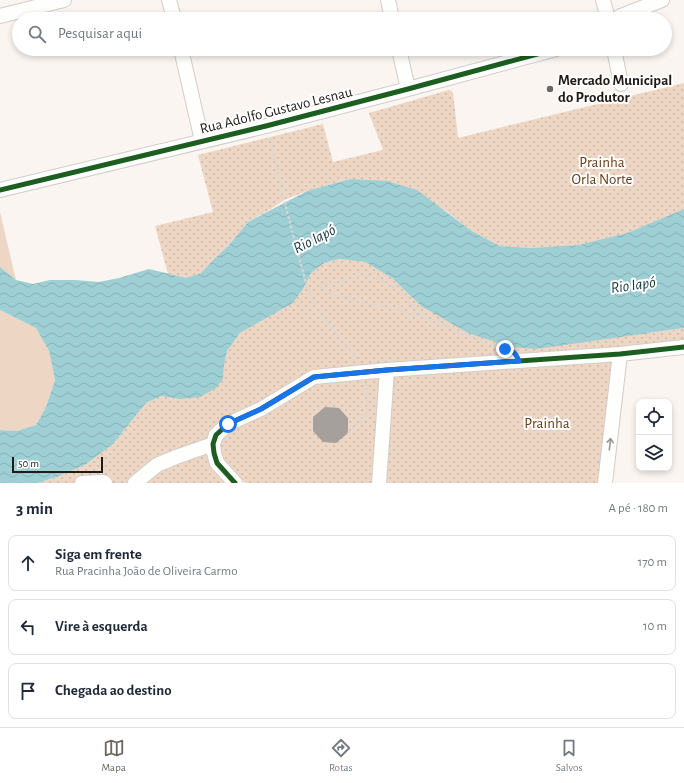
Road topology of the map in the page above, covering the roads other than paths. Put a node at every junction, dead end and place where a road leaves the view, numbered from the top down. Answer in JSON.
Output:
{"nodes":[{"id":1,"x":64,"y":0,"type":"edge"},
{"id":2,"x":169,"y":0,"type":"edge"},
{"id":3,"x":388,"y":0,"type":"edge"},
{"id":4,"x":603,"y":0,"type":"edge"},
{"id":5,"x":662,"y":0,"type":"edge"},
{"id":6,"x":16,"y":12,"type":"edge"},
{"id":7,"x":172,"y":12,"type":"edge"},
{"id":8,"x":391,"y":12,"type":"edge"},
{"id":9,"x":606,"y":12,"type":"edge"},
{"id":10,"x":631,"y":12,"type":"edge"},
{"id":11,"x":12,"y":13,"type":"edge"},
{"id":12,"x":0,"y":16,"type":"edge"},
{"id":13,"x":183,"y":56,"type":"edge"},
{"id":14,"x":401,"y":56,"type":"edge"},
{"id":15,"x":531,"y":56,"type":"edge"},
{"id":16,"x":615,"y":56,"type":"edge"},
{"id":17,"x":621,"y":84,"type":"dead end"},
{"id":18,"x":408,"y":90,"type":"junction"},
{"id":19,"x":202,"y":141,"type":"junction"},
{"id":20,"x":0,"y":190,"type":"edge"},
{"id":21,"x":684,"y":347,"type":"edge"},
{"id":22,"x":620,"y":354,"type":"junction"},
{"id":23,"x":387,"y":370,"type":"junction"},
{"id":24,"x":214,"y":444,"type":"junction"},
{"id":25,"x":232,"y":480,"type":"edge"},
{"id":26,"x":82,"y":483,"type":"edge"},
{"id":27,"x":105,"y":483,"type":"edge"},
{"id":28,"x":134,"y":483,"type":"edge"},
{"id":29,"x":379,"y":483,"type":"edge"},
{"id":30,"x":605,"y":483,"type":"edge"}],
"edges":[{"from":1,"to":6,"type":"street"},
{"from":2,"to":7,"type":"street"},
{"from":3,"to":8,"type":"street"},
{"from":4,"to":9,"type":"street"},
{"from":5,"to":10,"type":"street"},
{"from":11,"to":12,"type":"street"},
{"from":13,"to":19,"type":"street"},
{"from":14,"to":18,"type":"street"},
{"from":15,"to":18,"type":"street","name":"Rua Adolfo Gustavo Lesnau"},
{"from":16,"to":17,"type":"street"},
{"from":18,"to":19,"type":"street","name":"Rua Adolfo Gustavo Lesnau"},
{"from":19,"to":20,"type":"street","name":"Rua Adolfo Gustavo Lesnau"},
{"from":21,"to":22,"type":"street"},
{"from":22,"to":23,"type":"street"},
{"from":30,"to":22,"type":"street","one_way":true},
{"from":23,"to":24,"type":"street"},
{"from":23,"to":29,"type":"street"},
{"from":24,"to":25,"type":"street"},
{"from":24,"to":28,"type":"street"},
{"from":26,"to":27,"type":"street"}]}
